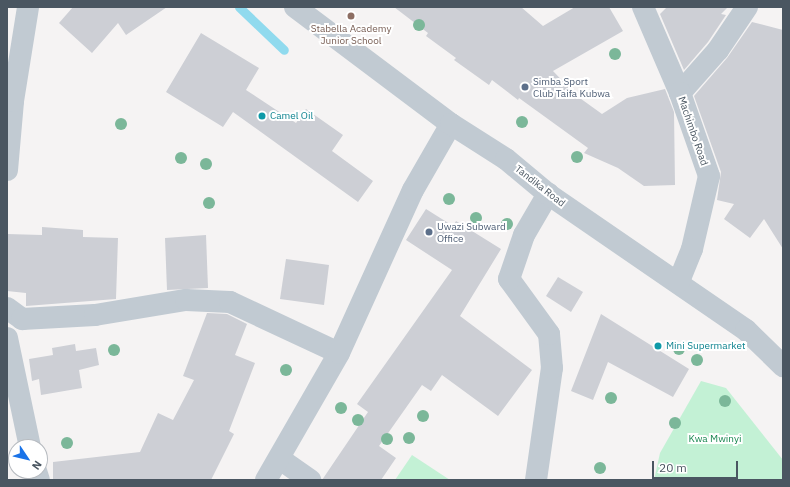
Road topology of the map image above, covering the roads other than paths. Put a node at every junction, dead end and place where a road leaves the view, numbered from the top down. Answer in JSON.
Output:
{"nodes":[{"id":1,"x":28,"y":7,"type":"edge"},
{"id":2,"x":295,"y":7,"type":"edge"},
{"id":3,"x":643,"y":7,"type":"edge"},
{"id":4,"x":747,"y":7,"type":"edge"},
{"id":5,"x":680,"y":93,"type":"junction"},
{"id":6,"x":450,"y":124,"type":"junction"},
{"id":7,"x":7,"y":170,"type":"edge"},
{"id":8,"x":548,"y":194,"type":"junction"},
{"id":9,"x":679,"y":282,"type":"junction"},
{"id":10,"x":7,"y":308,"type":"edge"},
{"id":11,"x":7,"y":338,"type":"edge"},
{"id":12,"x":340,"y":353,"type":"junction"},
{"id":13,"x":783,"y":366,"type":"edge"},
{"id":14,"x":28,"y":439,"type":"edge"},
{"id":15,"x":280,"y":459,"type":"junction"},
{"id":16,"x":266,"y":480,"type":"edge"},
{"id":17,"x":310,"y":480,"type":"edge"},
{"id":18,"x":536,"y":480,"type":"edge"}],
"edges":[{"from":1,"to":7,"type":"street"},
{"from":2,"to":6,"type":"street","name":"Tandika Road"},
{"from":3,"to":5,"type":"street","name":"Machimbo Road"},
{"from":4,"to":5,"type":"street"},
{"from":5,"to":9,"type":"street","name":"Machimbo Road"},
{"from":6,"to":8,"type":"street","name":"Tandika Road"},
{"from":6,"to":12,"type":"street"},
{"from":8,"to":9,"type":"street","name":"Tandika Road"},
{"from":8,"to":18,"type":"street"},
{"from":9,"to":13,"type":"street","name":"Tandika Road"},
{"from":10,"to":12,"type":"street"},
{"from":11,"to":14,"type":"street"},
{"from":12,"to":15,"type":"street"},
{"from":15,"to":16,"type":"street"},
{"from":15,"to":17,"type":"street"}]}
